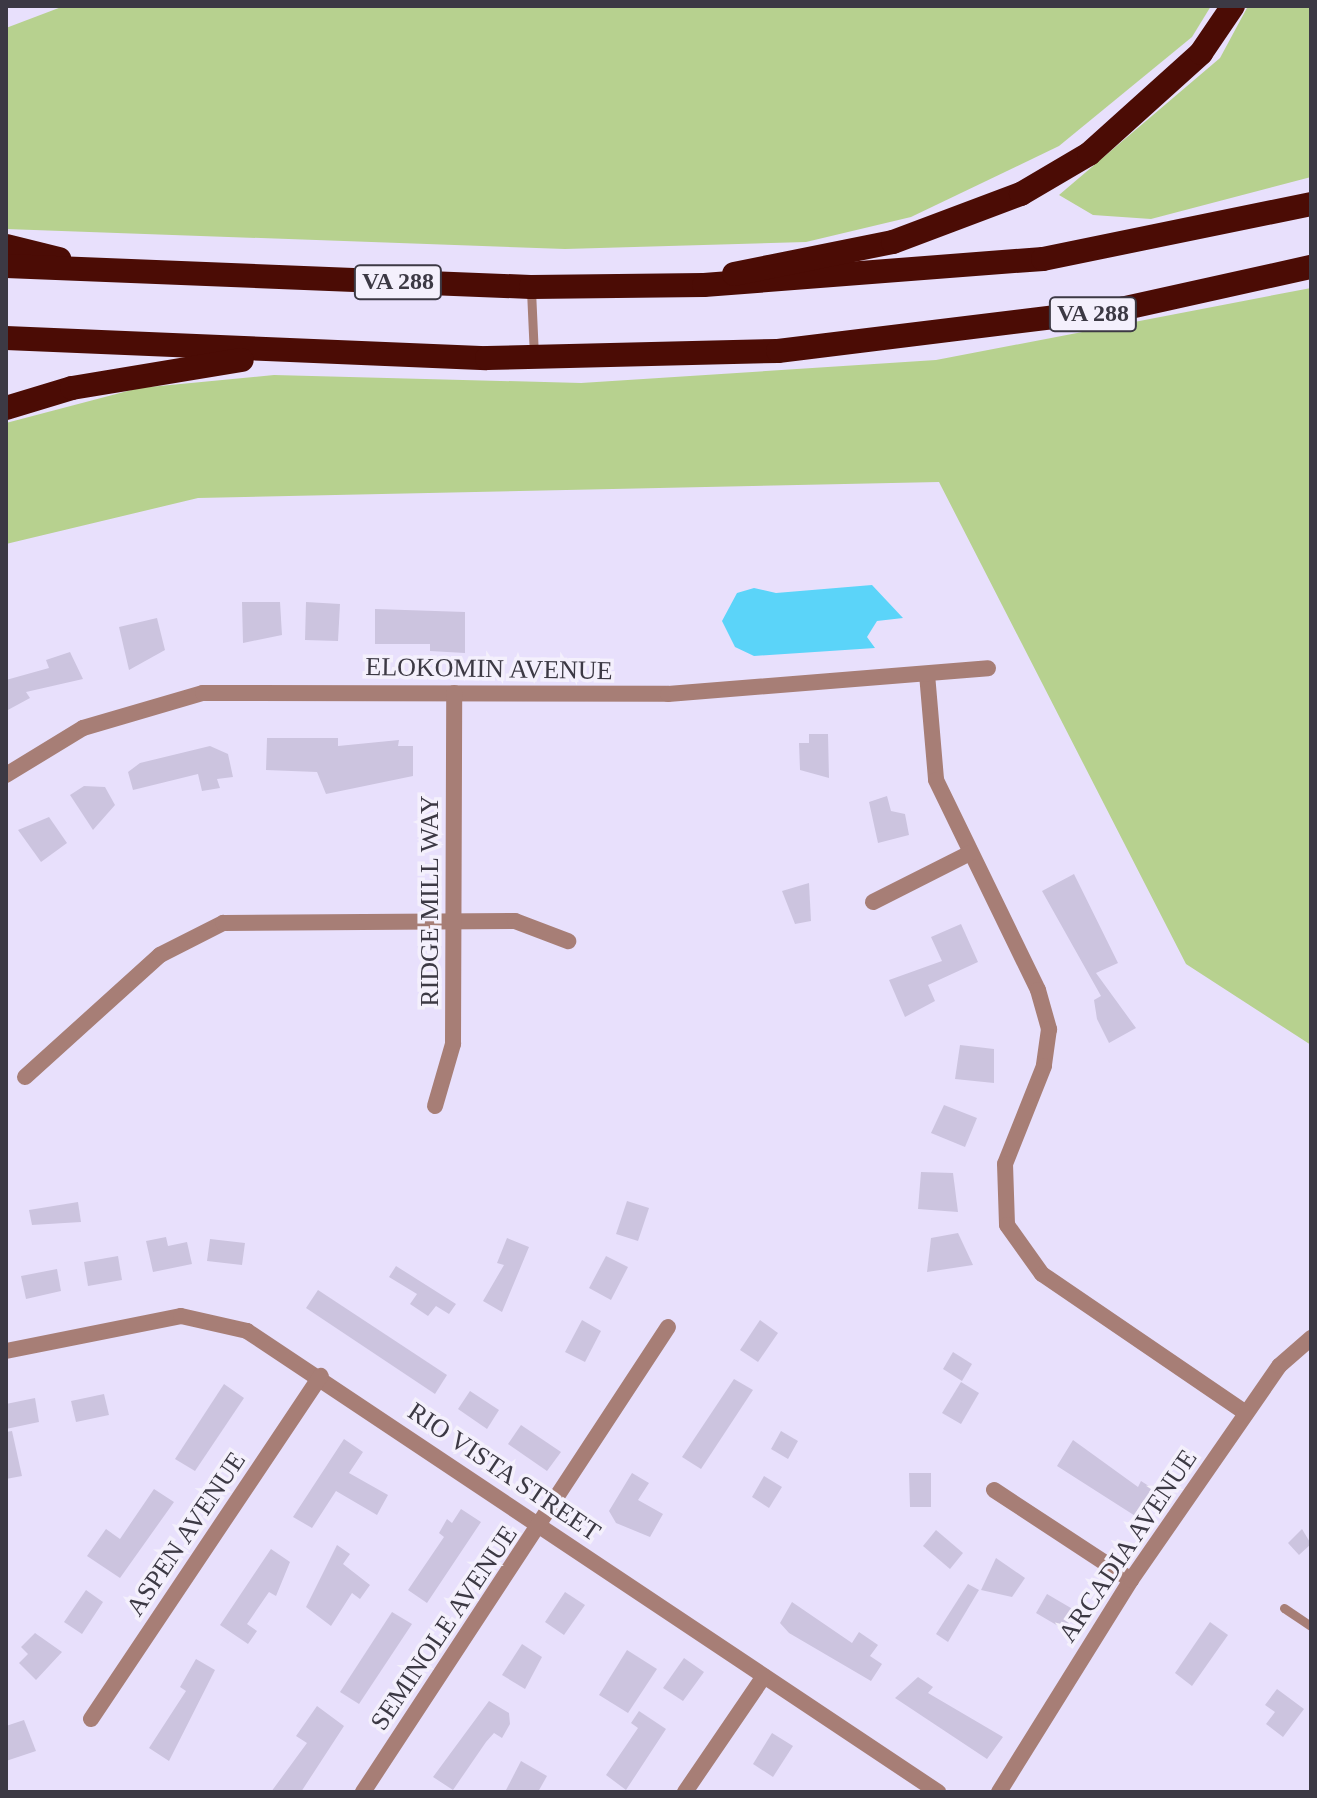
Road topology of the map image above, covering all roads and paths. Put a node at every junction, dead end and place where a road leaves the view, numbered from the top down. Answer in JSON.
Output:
{"nodes":[{"id":1,"x":1233,"y":6,"type":"edge"},
{"id":2,"x":1311,"y":204,"type":"edge"},
{"id":3,"x":6,"y":246,"type":"edge"},
{"id":4,"x":6,"y":266,"type":"edge"},
{"id":5,"x":1308,"y":269,"type":"edge"},
{"id":6,"x":91,"y":270,"type":"junction"},
{"id":7,"x":704,"y":285,"type":"junction"},
{"id":8,"x":531,"y":287,"type":"junction"},
{"id":9,"x":6,"y":338,"type":"edge"},
{"id":10,"x":313,"y":351,"type":"junction"},
{"id":11,"x":534,"y":358,"type":"junction"},
{"id":12,"x":6,"y":408,"type":"edge"},
{"id":13,"x":988,"y":668,"type":"dead end"},
{"id":14,"x":927,"y":674,"type":"junction"},
{"id":15,"x":454,"y":693,"type":"junction"},
{"id":16,"x":6,"y":775,"type":"edge"},
{"id":17,"x":970,"y":853,"type":"junction"},
{"id":18,"x":873,"y":902,"type":"dead end"},
{"id":19,"x":453,"y":919,"type":"junction"},
{"id":20,"x":568,"y":941,"type":"dead end"},
{"id":21,"x":25,"y":1077,"type":"dead end"},
{"id":22,"x":435,"y":1106,"type":"dead end"},
{"id":23,"x":668,"y":1327,"type":"dead end"},
{"id":24,"x":1311,"y":1338,"type":"edge"},
{"id":25,"x":6,"y":1351,"type":"edge"},
{"id":26,"x":321,"y":1376,"type":"junction"},
{"id":27,"x":1246,"y":1413,"type":"junction"},
{"id":28,"x":994,"y":1490,"type":"dead end"},
{"id":29,"x":541,"y":1526,"type":"junction"},
{"id":30,"x":1131,"y":1580,"type":"junction"},
{"id":31,"x":1284,"y":1608,"type":"dead end"},
{"id":32,"x":1311,"y":1626,"type":"edge"},
{"id":33,"x":764,"y":1676,"type":"junction"},
{"id":34,"x":91,"y":1719,"type":"dead end"},
{"id":35,"x":363,"y":1792,"type":"edge"},
{"id":36,"x":685,"y":1792,"type":"edge"},
{"id":37,"x":938,"y":1792,"type":"edge"},
{"id":38,"x":999,"y":1792,"type":"edge"}],
"edges":[{"from":1,"to":7,"type":"highway"},
{"from":2,"to":7,"type":"highway"},
{"from":3,"to":6,"type":"highway"},
{"from":4,"to":6,"type":"highway","number":"VA 288"},
{"from":5,"to":11,"type":"highway","number":"VA 288"},
{"from":6,"to":8,"type":"highway","number":"VA 288"},
{"from":7,"to":8,"type":"highway","number":"VA 288"},
{"from":8,"to":11,"type":"lane"},
{"from":9,"to":10,"type":"highway","number":"VA 288"},
{"from":10,"to":11,"type":"highway","number":"VA 288"},
{"from":10,"to":12,"type":"highway"},
{"from":13,"to":14,"type":"street","name":"ELOKOMIN AVENUE"},
{"from":14,"to":15,"type":"street","name":"ELOKOMIN AVENUE"},
{"from":14,"to":17,"type":"street"},
{"from":15,"to":16,"type":"street","name":"ELOKOMIN AVENUE"},
{"from":15,"to":19,"type":"street","name":"RIDGE MILL WAY"},
{"from":17,"to":18,"type":"street"},
{"from":17,"to":27,"type":"street"},
{"from":19,"to":20,"type":"street"},
{"from":19,"to":21,"type":"street"},
{"from":19,"to":22,"type":"street","name":"RIDGE MILL WAY"},
{"from":23,"to":29,"type":"street","name":"SEMINOLE AVENUE"},
{"from":24,"to":27,"type":"street","name":"ARCADIA AVENUE"},
{"from":25,"to":26,"type":"street","name":"RIO VISTA STREET"},
{"from":26,"to":29,"type":"street","name":"RIO VISTA STREET"},
{"from":26,"to":34,"type":"street","name":"ASPEN AVENUE"},
{"from":27,"to":30,"type":"street","name":"ARCADIA AVENUE"},
{"from":28,"to":30,"type":"street"},
{"from":29,"to":33,"type":"street","name":"RIO VISTA STREET"},
{"from":29,"to":35,"type":"street","name":"SEMINOLE AVENUE"},
{"from":30,"to":38,"type":"street","name":"ARCADIA AVENUE"},
{"from":31,"to":32,"type":"lane"},
{"from":33,"to":36,"type":"street"},
{"from":33,"to":37,"type":"street","name":"RIO VISTA STREET"}]}
